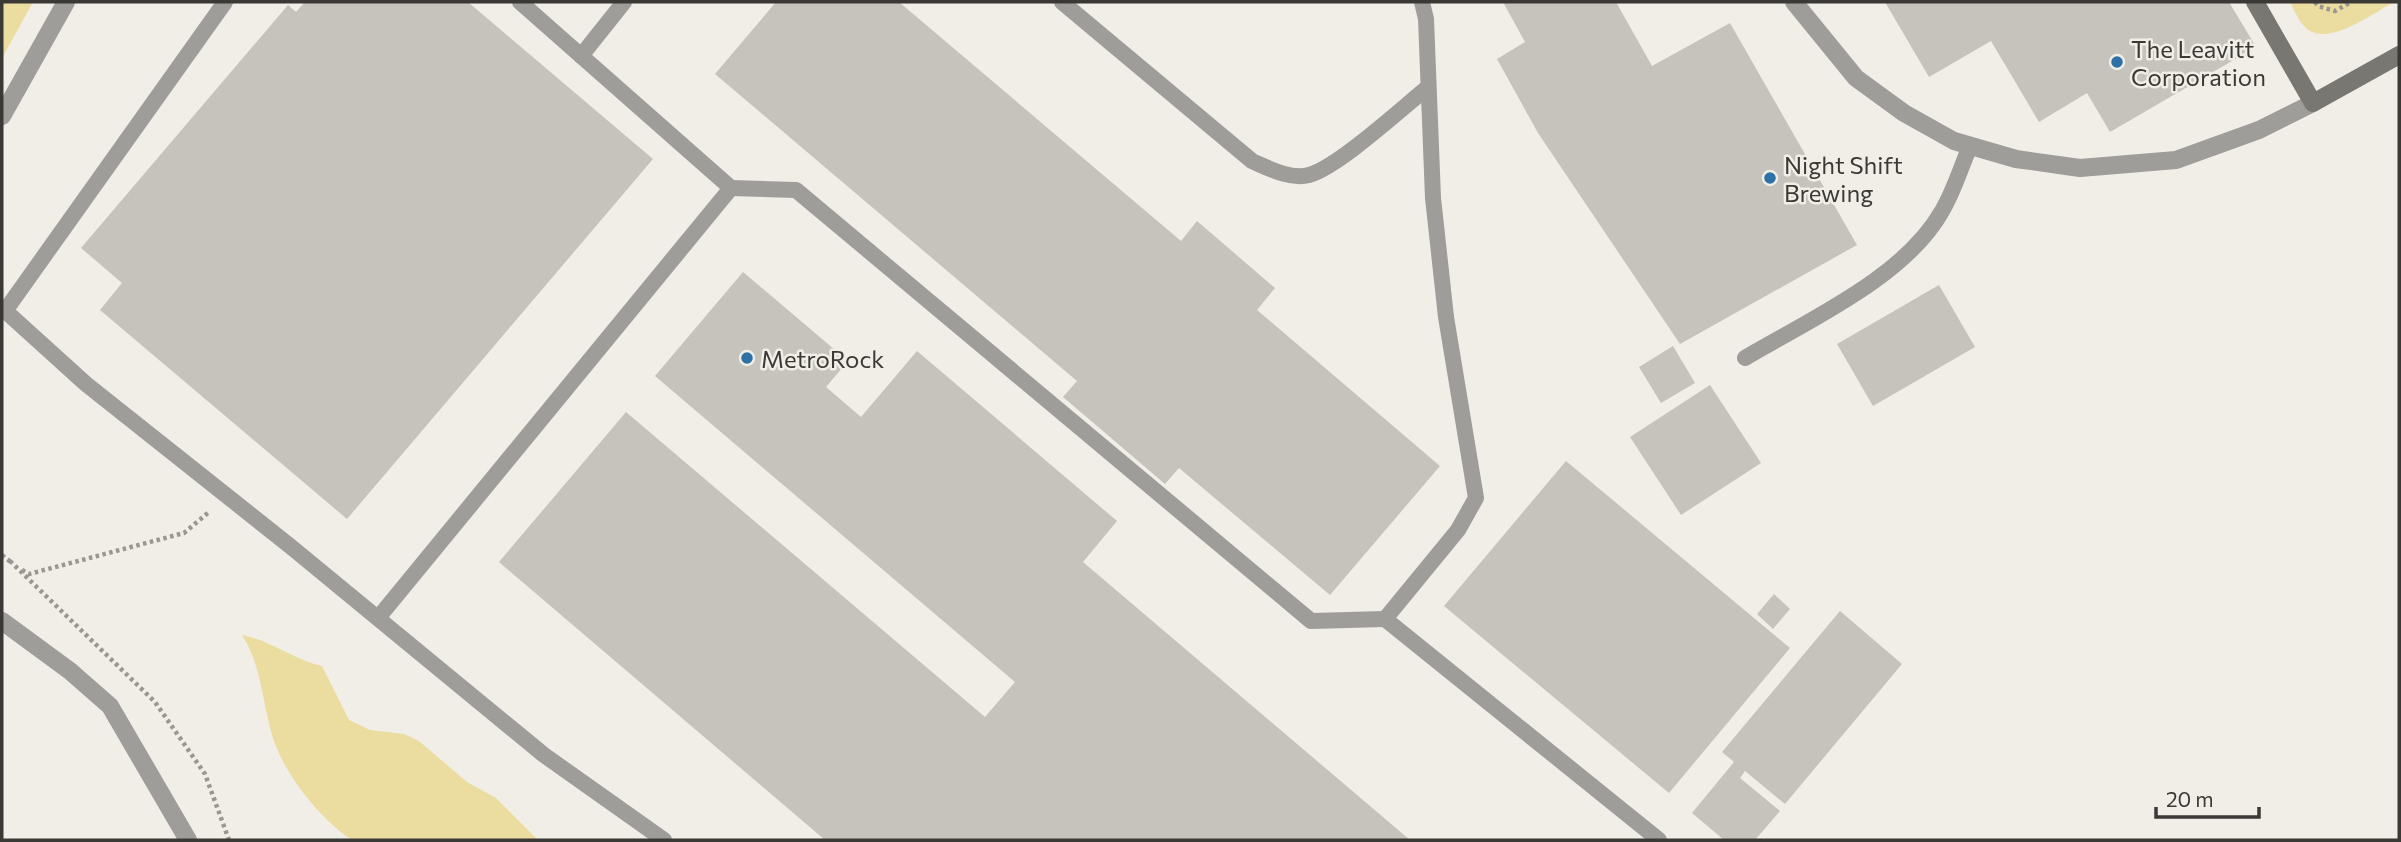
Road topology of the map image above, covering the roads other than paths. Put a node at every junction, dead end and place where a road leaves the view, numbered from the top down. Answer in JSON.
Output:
{"nodes":[{"id":1,"x":66,"y":2,"type":"edge"},
{"id":2,"x":225,"y":2,"type":"edge"},
{"id":3,"x":520,"y":2,"type":"edge"},
{"id":4,"x":624,"y":2,"type":"edge"},
{"id":5,"x":1062,"y":2,"type":"edge"},
{"id":6,"x":1422,"y":2,"type":"edge"},
{"id":7,"x":1794,"y":2,"type":"edge"},
{"id":8,"x":2255,"y":2,"type":"edge"},
{"id":9,"x":2399,"y":55,"type":"edge"},
{"id":10,"x":581,"y":56,"type":"junction"},
{"id":11,"x":1427,"y":88,"type":"junction"},
{"id":12,"x":2312,"y":103,"type":"junction"},
{"id":13,"x":2,"y":116,"type":"edge"},
{"id":14,"x":1970,"y":146,"type":"junction"},
{"id":15,"x":731,"y":188,"type":"junction"},
{"id":16,"x":3,"y":309,"type":"edge"},
{"id":17,"x":1745,"y":358,"type":"dead end"},
{"id":18,"x":378,"y":618,"type":"junction"},
{"id":19,"x":1385,"y":619,"type":"junction"},
{"id":20,"x":2,"y":621,"type":"edge"},
{"id":21,"x":188,"y":840,"type":"edge"},
{"id":22,"x":664,"y":840,"type":"edge"},
{"id":23,"x":1659,"y":840,"type":"edge"}],
"edges":[{"from":1,"to":13,"type":"street"},
{"from":2,"to":16,"type":"lane"},
{"from":3,"to":10,"type":"lane"},
{"from":4,"to":10,"type":"lane"},
{"from":5,"to":11,"type":"lane"},
{"from":6,"to":11,"type":"lane"},
{"from":7,"to":14,"type":"street"},
{"from":8,"to":12,"type":"main road"},
{"from":9,"to":12,"type":"main road"},
{"from":10,"to":15,"type":"lane"},
{"from":11,"to":19,"type":"lane"},
{"from":12,"to":14,"type":"street"},
{"from":14,"to":17,"type":"lane"},
{"from":15,"to":18,"type":"lane"},
{"from":15,"to":19,"type":"lane"},
{"from":16,"to":18,"type":"lane"},
{"from":18,"to":22,"type":"lane"},
{"from":19,"to":23,"type":"lane"},
{"from":20,"to":21,"type":"street"}]}
